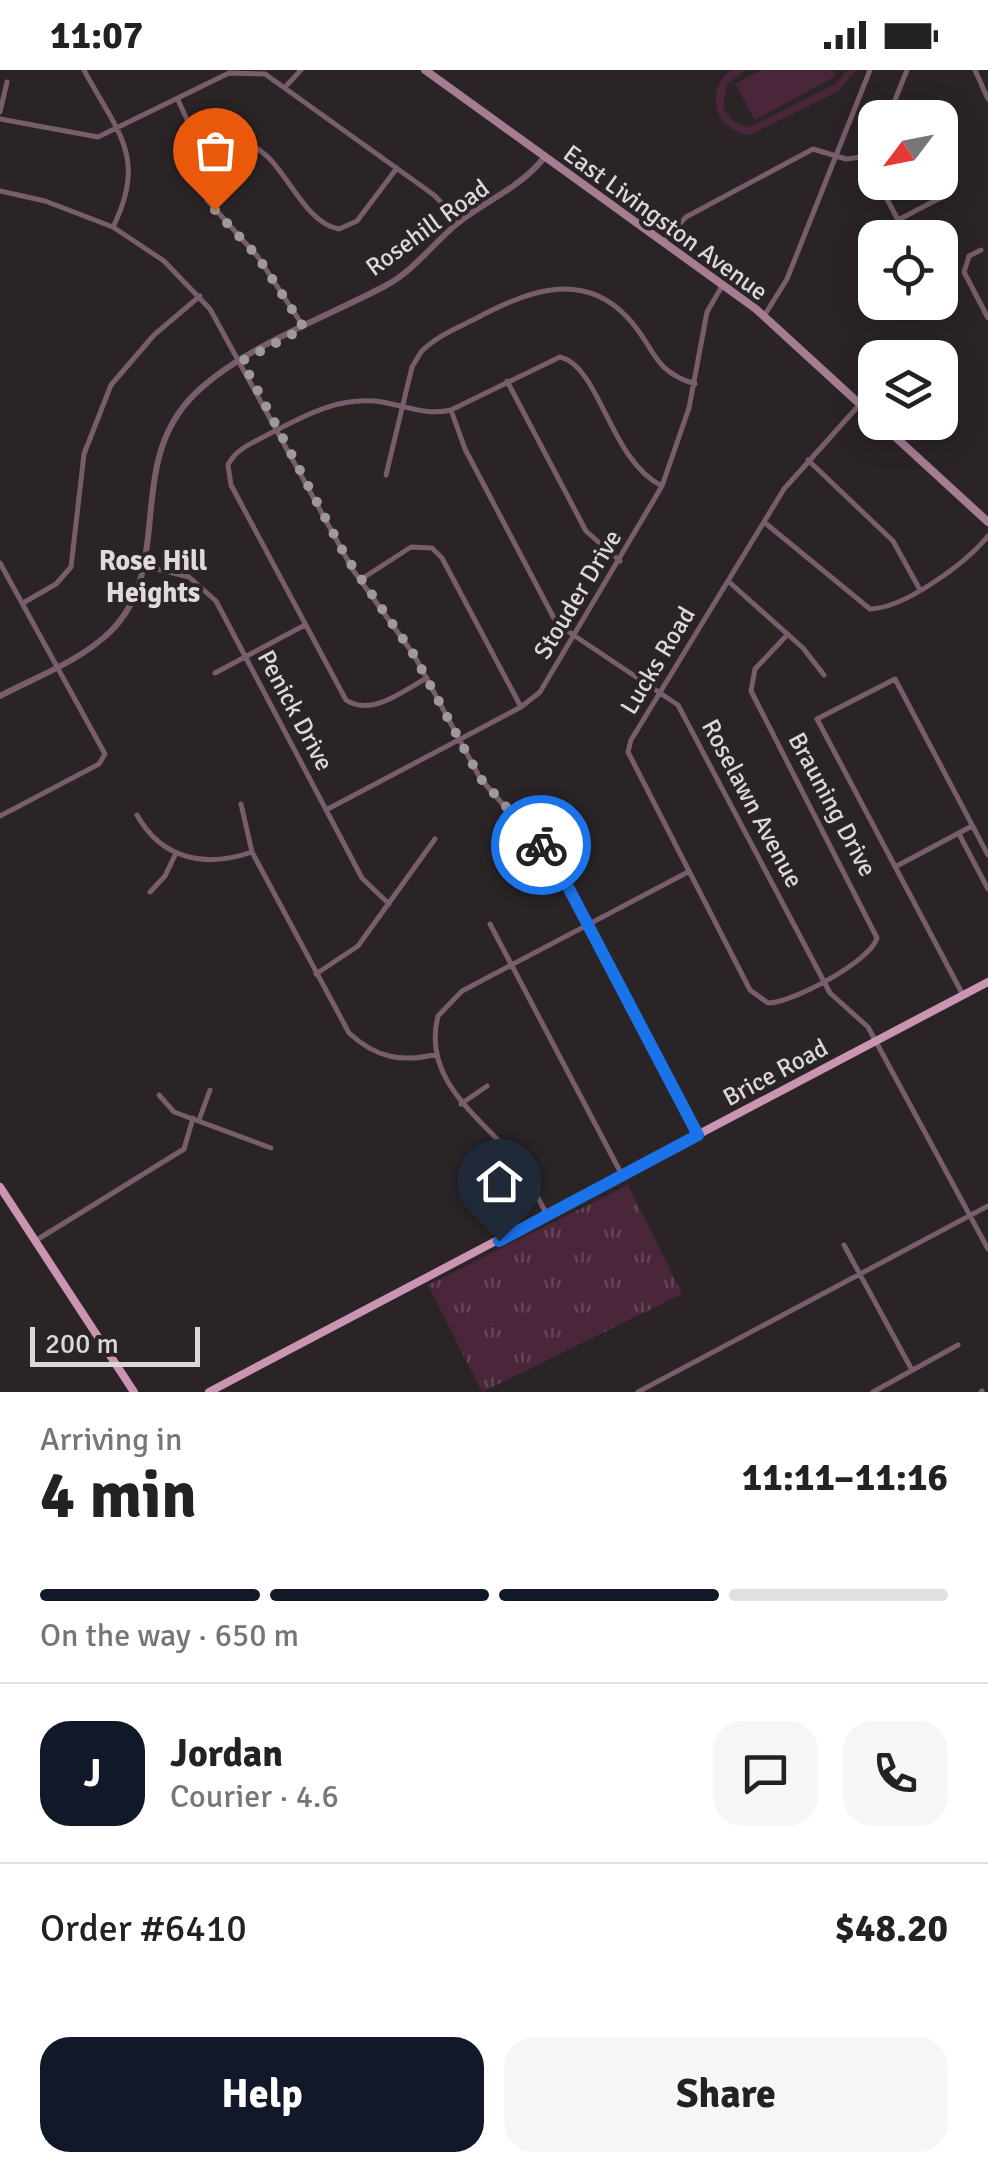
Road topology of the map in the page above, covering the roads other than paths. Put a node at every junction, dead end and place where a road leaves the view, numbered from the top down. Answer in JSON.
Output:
{"nodes":[{"id":1,"x":84,"y":70,"type":"edge"},
{"id":2,"x":301,"y":70,"type":"edge"},
{"id":3,"x":425,"y":70,"type":"edge"},
{"id":4,"x":870,"y":70,"type":"edge"},
{"id":5,"x":907,"y":70,"type":"edge"},
{"id":6,"x":975,"y":70,"type":"edge"},
{"id":7,"x":7,"y":82,"type":"dead end"},
{"id":8,"x":287,"y":86,"type":"junction"},
{"id":9,"x":178,"y":99,"type":"junction"},
{"id":10,"x":988,"y":99,"type":"edge"},
{"id":11,"x":895,"y":100,"type":"edge"},
{"id":12,"x":0,"y":116,"type":"edge"},
{"id":13,"x":117,"y":131,"type":"junction"},
{"id":14,"x":199,"y":151,"type":"junction"},
{"id":15,"x":836,"y":154,"type":"junction"},
{"id":16,"x":858,"y":157,"type":"edge"},
{"id":17,"x":543,"y":159,"type":"junction"},
{"id":18,"x":397,"y":168,"type":"junction"},
{"id":19,"x":0,"y":191,"type":"edge"},
{"id":20,"x":887,"y":200,"type":"edge"},
{"id":21,"x":935,"y":200,"type":"edge"},
{"id":22,"x":460,"y":222,"type":"junction"},
{"id":23,"x":113,"y":227,"type":"junction"},
{"id":24,"x":662,"y":245,"type":"junction"},
{"id":25,"x":981,"y":250,"type":"dead end"},
{"id":26,"x":722,"y":286,"type":"junction"},
{"id":27,"x":200,"y":296,"type":"junction"},
{"id":28,"x":764,"y":316,"type":"junction"},
{"id":29,"x":988,"y":318,"type":"edge"},
{"id":30,"x":304,"y":328,"type":"junction"},
{"id":31,"x":242,"y":361,"type":"junction"},
{"id":32,"x":507,"y":381,"type":"junction"},
{"id":33,"x":695,"y":384,"type":"junction"},
{"id":34,"x":858,"y":402,"type":"edge"},
{"id":35,"x":858,"y":406,"type":"edge"},
{"id":36,"x":402,"y":407,"type":"junction"},
{"id":37,"x":451,"y":410,"type":"junction"},
{"id":38,"x":278,"y":429,"type":"junction"},
{"id":39,"x":899,"y":440,"type":"edge"},
{"id":40,"x":808,"y":460,"type":"junction"},
{"id":41,"x":386,"y":475,"type":"dead end"},
{"id":42,"x":662,"y":486,"type":"junction"},
{"id":43,"x":764,"y":522,"type":"junction"},
{"id":44,"x":988,"y":522,"type":"edge"},
{"id":45,"x":988,"y":536,"type":"edge"},
{"id":46,"x":620,"y":561,"type":"junction"},
{"id":47,"x":0,"y":563,"type":"edge"},
{"id":48,"x":145,"y":566,"type":"junction"},
{"id":49,"x":360,"y":580,"type":"junction"},
{"id":50,"x":728,"y":582,"type":"junction"},
{"id":51,"x":919,"y":588,"type":"junction"},
{"id":52,"x":23,"y":603,"type":"junction"},
{"id":53,"x":305,"y":625,"type":"junction"},
{"id":54,"x":788,"y":634,"type":"junction"},
{"id":55,"x":574,"y":637,"type":"junction"},
{"id":56,"x":245,"y":656,"type":"junction"},
{"id":57,"x":57,"y":665,"type":"junction"},
{"id":58,"x":214,"y":673,"type":"dead end"},
{"id":59,"x":824,"y":674,"type":"dead end"},
{"id":60,"x":426,"y":678,"type":"junction"},
{"id":61,"x":662,"y":691,"type":"junction"},
{"id":62,"x":0,"y":696,"type":"edge"},
{"id":63,"x":521,"y":707,"type":"junction"},
{"id":64,"x":459,"y":740,"type":"junction"},
{"id":65,"x":241,"y":804,"type":"dead end"},
{"id":66,"x":326,"y":810,"type":"junction"},
{"id":67,"x":137,"y":815,"type":"dead end"},
{"id":68,"x":0,"y":816,"type":"edge"},
{"id":69,"x":574,"y":821,"type":"dead end"},
{"id":70,"x":972,"y":826,"type":"junction"},
{"id":71,"x":959,"y":834,"type":"junction"},
{"id":72,"x":435,"y":839,"type":"dead end"},
{"id":73,"x":544,"y":848,"type":"junction"},
{"id":74,"x":252,"y":852,"type":"junction"},
{"id":75,"x":176,"y":853,"type":"junction"},
{"id":76,"x":988,"y":855,"type":"edge"},
{"id":77,"x":895,"y":867,"type":"junction"},
{"id":78,"x":688,"y":872,"type":"junction"},
{"id":79,"x":988,"y":889,"type":"edge"},
{"id":80,"x":150,"y":892,"type":"dead end"},
{"id":81,"x":389,"y":904,"type":"junction"},
{"id":82,"x":490,"y":924,"type":"dead end"},
{"id":83,"x":588,"y":926,"type":"junction"},
{"id":84,"x":511,"y":965,"type":"junction"},
{"id":85,"x":316,"y":974,"type":"junction"},
{"id":86,"x":824,"y":980,"type":"junction"},
{"id":87,"x":988,"y":982,"type":"edge"},
{"id":88,"x":963,"y":995,"type":"junction"},
{"id":89,"x":876,"y":1041,"type":"junction"},
{"id":90,"x":437,"y":1054,"type":"junction"},
{"id":91,"x":487,"y":1086,"type":"dead end"},
{"id":92,"x":210,"y":1090,"type":"dead end"},
{"id":93,"x":159,"y":1095,"type":"dead end"},
{"id":94,"x":461,"y":1104,"type":"junction"},
{"id":95,"x":196,"y":1119,"type":"junction"},
{"id":96,"x":698,"y":1135,"type":"junction"},
{"id":97,"x":271,"y":1148,"type":"dead end"},
{"id":98,"x":622,"y":1176,"type":"junction"},
{"id":99,"x":0,"y":1187,"type":"edge"},
{"id":100,"x":988,"y":1206,"type":"edge"},
{"id":101,"x":548,"y":1215,"type":"junction"},
{"id":102,"x":969,"y":1216,"type":"junction"},
{"id":103,"x":36,"y":1241,"type":"junction"},
{"id":104,"x":844,"y":1245,"type":"dead end"},
{"id":105,"x":988,"y":1248,"type":"edge"},
{"id":106,"x":860,"y":1274,"type":"junction"},
{"id":107,"x":958,"y":1346,"type":"dead end"},
{"id":108,"x":912,"y":1370,"type":"junction"},
{"id":109,"x":134,"y":1392,"type":"edge"},
{"id":110,"x":209,"y":1392,"type":"edge"},
{"id":111,"x":638,"y":1392,"type":"edge"},
{"id":112,"x":873,"y":1392,"type":"edge"}],
"edges":[{"from":1,"to":13,"type":"street"},
{"from":2,"to":8,"type":"street"},
{"from":3,"to":17,"type":"main road","name":"East Livingston Avenue"},
{"from":4,"to":15,"type":"street"},
{"from":5,"to":11,"type":"street"},
{"from":6,"to":10,"type":"street"},
{"from":7,"to":12,"type":"street"},
{"from":8,"to":9,"type":"street"},
{"from":8,"to":18,"type":"street"},
{"from":9,"to":13,"type":"street"},
{"from":9,"to":14,"type":"street"},
{"from":12,"to":13,"type":"street"},
{"from":13,"to":23,"type":"street"},
{"from":14,"to":18,"type":"street"},
{"from":14,"to":30,"type":"street"},
{"from":15,"to":16,"type":"street"},
{"from":15,"to":24,"type":"street"},
{"from":15,"to":28,"type":"street"},
{"from":17,"to":22,"type":"street","name":"Rosehill Road"},
{"from":17,"to":24,"type":"main road","name":"East Livingston Avenue"},
{"from":18,"to":22,"type":"street"},
{"from":19,"to":23,"type":"street"},
{"from":20,"to":21,"type":"street"},
{"from":22,"to":30,"type":"street","name":"Rosehill Road"},
{"from":23,"to":27,"type":"street"},
{"from":24,"to":26,"type":"main road","name":"East Livingston Avenue"},
{"from":25,"to":29,"type":"street"},
{"from":26,"to":28,"type":"main road","name":"East Livingston Avenue"},
{"from":26,"to":33,"type":"street","name":"Stouder Drive"},
{"from":27,"to":31,"type":"street"},
{"from":27,"to":52,"type":"street"},
{"from":28,"to":34,"type":"main road","name":"East Livingston Avenue"},
{"from":30,"to":31,"type":"street","name":"Rosehill Road"},
{"from":31,"to":38,"type":"street"},
{"from":31,"to":48,"type":"street","name":"Rosehill Road"},
{"from":32,"to":37,"type":"street"},
{"from":32,"to":42,"type":"street"},
{"from":32,"to":46,"type":"street"},
{"from":33,"to":36,"type":"street"},
{"from":33,"to":42,"type":"street","name":"Stouder Drive"},
{"from":35,"to":40,"type":"street","name":"Lucks Road"},
{"from":36,"to":37,"type":"street"},
{"from":36,"to":38,"type":"street"},
{"from":36,"to":41,"type":"street"},
{"from":37,"to":55,"type":"street","name":"Roselawn Avenue"},
{"from":38,"to":49,"type":"street"},
{"from":38,"to":53,"type":"street"},
{"from":39,"to":44,"type":"main road","name":"East Livingston Avenue"},
{"from":40,"to":43,"type":"street","name":"Lucks Road"},
{"from":40,"to":51,"type":"street"},
{"from":42,"to":46,"type":"street","name":"Stouder Drive"},
{"from":43,"to":50,"type":"street","name":"Lucks Road"},
{"from":43,"to":51,"type":"street"},
{"from":45,"to":51,"type":"street"},
{"from":46,"to":55,"type":"street","name":"Stouder Drive"},
{"from":47,"to":52,"type":"street"},
{"from":48,"to":56,"type":"street","name":"Penick Drive"},
{"from":48,"to":57,"type":"street","name":"Rosehill Road"},
{"from":49,"to":60,"type":"street"},
{"from":49,"to":63,"type":"street"},
{"from":50,"to":54,"type":"street"},
{"from":50,"to":61,"type":"street","name":"Lucks Road"},
{"from":52,"to":57,"type":"street"},
{"from":53,"to":56,"type":"street"},
{"from":53,"to":60,"type":"street"},
{"from":54,"to":59,"type":"street"},
{"from":54,"to":86,"type":"street","name":"Brauning Drive"},
{"from":55,"to":61,"type":"street","name":"Roselawn Avenue"},
{"from":55,"to":63,"type":"street","name":"Stouder Drive"},
{"from":56,"to":58,"type":"street"},
{"from":56,"to":66,"type":"street","name":"Penick Drive"},
{"from":57,"to":62,"type":"street","name":"Rosehill Road"},
{"from":57,"to":68,"type":"street"},
{"from":60,"to":64,"type":"street"},
{"from":61,"to":78,"type":"street","name":"Lucks Road"},
{"from":61,"to":86,"type":"street","name":"Roselawn Avenue"},
{"from":63,"to":64,"type":"street","name":"Stouder Drive"},
{"from":64,"to":66,"type":"street","name":"Stouder Drive"},
{"from":64,"to":73,"type":"street"},
{"from":65,"to":74,"type":"street"},
{"from":66,"to":81,"type":"street","name":"Penick Drive"},
{"from":67,"to":75,"type":"street"},
{"from":69,"to":73,"type":"street"},
{"from":70,"to":71,"type":"street"},
{"from":70,"to":76,"type":"street"},
{"from":70,"to":77,"type":"street"},
{"from":71,"to":77,"type":"street"},
{"from":71,"to":79,"type":"street"},
{"from":72,"to":81,"type":"street"},
{"from":73,"to":83,"type":"street"},
{"from":74,"to":75,"type":"street"},
{"from":74,"to":85,"type":"street"},
{"from":75,"to":80,"type":"street"},
{"from":77,"to":88,"type":"street"},
{"from":78,"to":83,"type":"street"},
{"from":78,"to":86,"type":"street","name":"Lucks Road"},
{"from":81,"to":85,"type":"street"},
{"from":82,"to":84,"type":"street"},
{"from":83,"to":84,"type":"street"},
{"from":83,"to":96,"type":"street"},
{"from":84,"to":90,"type":"street"},
{"from":84,"to":98,"type":"street"},
{"from":85,"to":90,"type":"street"},
{"from":86,"to":89,"type":"street","name":"Roselawn Avenue"},
{"from":87,"to":88,"type":"main road","name":"Brice Road"},
{"from":88,"to":89,"type":"main road","name":"Brice Road"},
{"from":89,"to":96,"type":"main road","name":"Brice Road"},
{"from":89,"to":102,"type":"street","name":"Roselawn Avenue"},
{"from":90,"to":94,"type":"street"},
{"from":91,"to":94,"type":"street"},
{"from":92,"to":95,"type":"street"},
{"from":93,"to":95,"type":"street"},
{"from":94,"to":101,"type":"street"},
{"from":95,"to":97,"type":"street"},
{"from":95,"to":103,"type":"street"},
{"from":96,"to":98,"type":"main road","name":"Brice Road"},
{"from":98,"to":101,"type":"main road","name":"Brice Road"},
{"from":99,"to":103,"type":"main road"},
{"from":100,"to":102,"type":"street"},
{"from":101,"to":110,"type":"main road","name":"Brice Road"},
{"from":102,"to":105,"type":"street","name":"Roselawn Avenue"},
{"from":102,"to":106,"type":"street"},
{"from":103,"to":109,"type":"main road"},
{"from":104,"to":106,"type":"street"},
{"from":106,"to":108,"type":"street"},
{"from":106,"to":111,"type":"street"},
{"from":107,"to":108,"type":"street"},
{"from":108,"to":112,"type":"street"}]}
